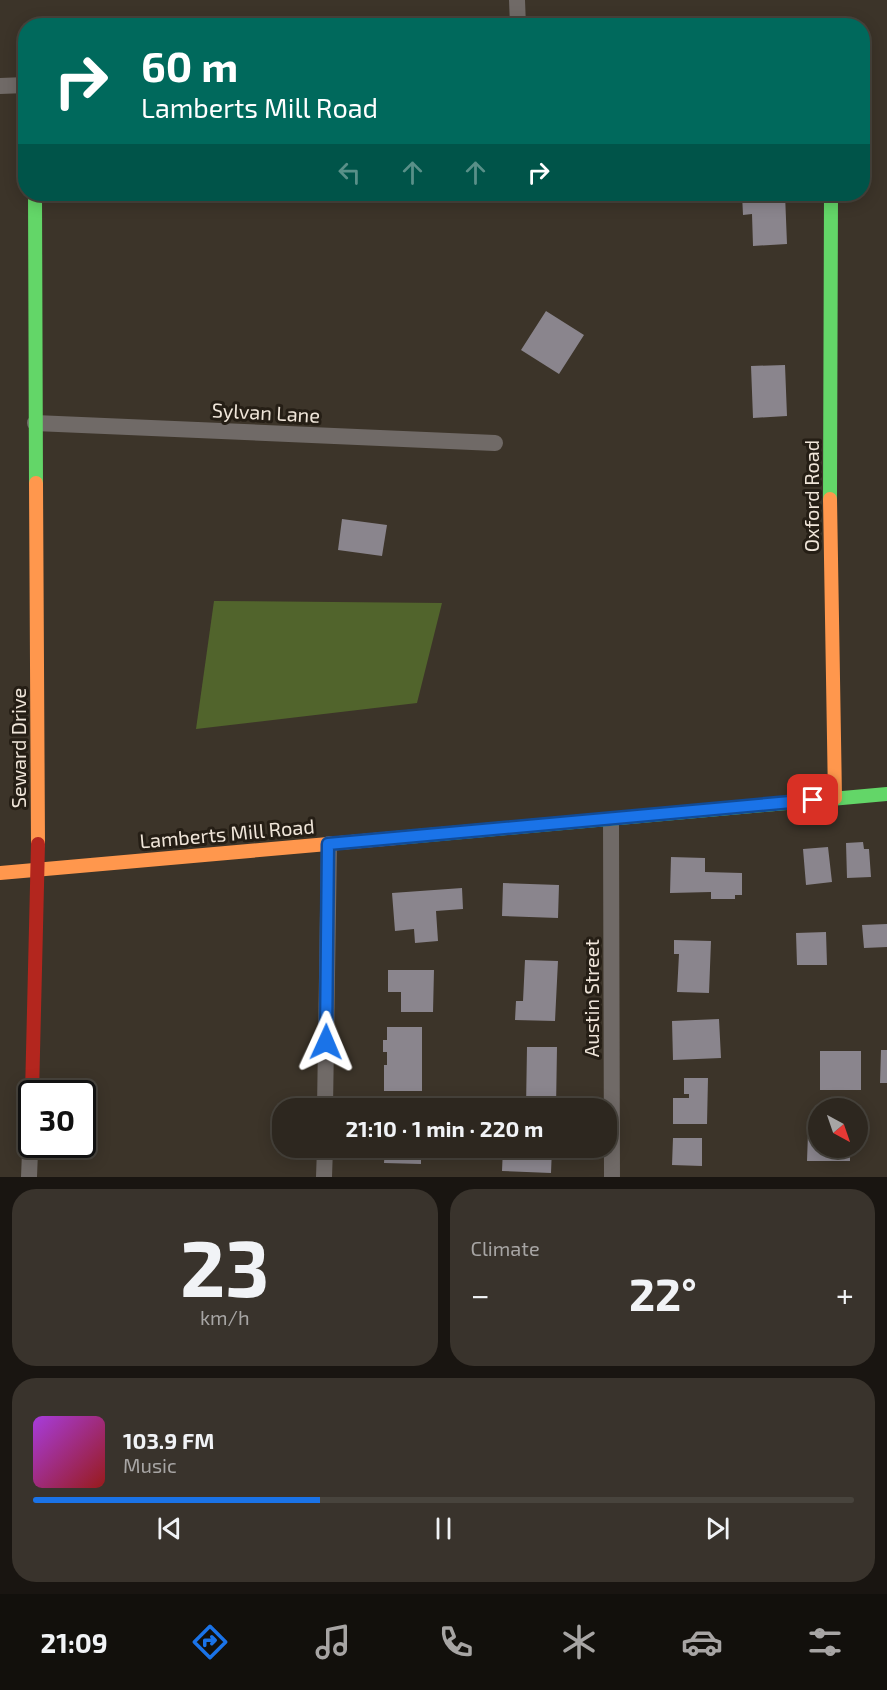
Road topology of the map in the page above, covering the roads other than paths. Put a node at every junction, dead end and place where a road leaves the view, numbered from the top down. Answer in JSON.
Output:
{"nodes":[{"id":1,"x":517,"y":0,"type":"edge"},
{"id":2,"x":518,"y":18,"type":"edge"},
{"id":3,"x":18,"y":85,"type":"edge"},
{"id":4,"x":0,"y":86,"type":"edge"},
{"id":5,"x":35,"y":201,"type":"edge"},
{"id":6,"x":831,"y":201,"type":"edge"},
{"id":7,"x":35,"y":423,"type":"junction"},
{"id":8,"x":495,"y":443,"type":"dead end"},
{"id":9,"x":887,"y":794,"type":"edge"},
{"id":10,"x":835,"y":798,"type":"junction"},
{"id":11,"x":611,"y":820,"type":"junction"},
{"id":12,"x":328,"y":844,"type":"junction"},
{"id":13,"x":38,"y":870,"type":"junction"},
{"id":14,"x":0,"y":873,"type":"edge"},
{"id":15,"x":32,"y":1080,"type":"edge"},
{"id":16,"x":325,"y":1098,"type":"edge"},
{"id":17,"x":30,"y":1158,"type":"edge"},
{"id":18,"x":325,"y":1158,"type":"edge"},
{"id":19,"x":29,"y":1177,"type":"edge"},
{"id":20,"x":324,"y":1177,"type":"edge"},
{"id":21,"x":612,"y":1177,"type":"edge"}],
"edges":[{"from":1,"to":2,"type":"street"},
{"from":3,"to":4,"type":"street"},
{"from":5,"to":7,"type":"street","name":"Seward Drive"},
{"from":6,"to":10,"type":"street","name":"Oxford Road"},
{"from":7,"to":8,"type":"street","name":"Sylvan Lane"},
{"from":7,"to":13,"type":"street","name":"Seward Drive"},
{"from":9,"to":10,"type":"street","name":"Lamberts Mill Road"},
{"from":10,"to":11,"type":"street","name":"Lamberts Mill Road"},
{"from":11,"to":12,"type":"street","name":"Lamberts Mill Road"},
{"from":11,"to":21,"type":"street","name":"Austin Street"},
{"from":12,"to":13,"type":"street","name":"Lamberts Mill Road"},
{"from":12,"to":16,"type":"street"},
{"from":13,"to":14,"type":"street","name":"Lamberts Mill Road"},
{"from":13,"to":15,"type":"street","name":"Seward Drive"},
{"from":17,"to":19,"type":"street"},
{"from":18,"to":20,"type":"street"}]}
